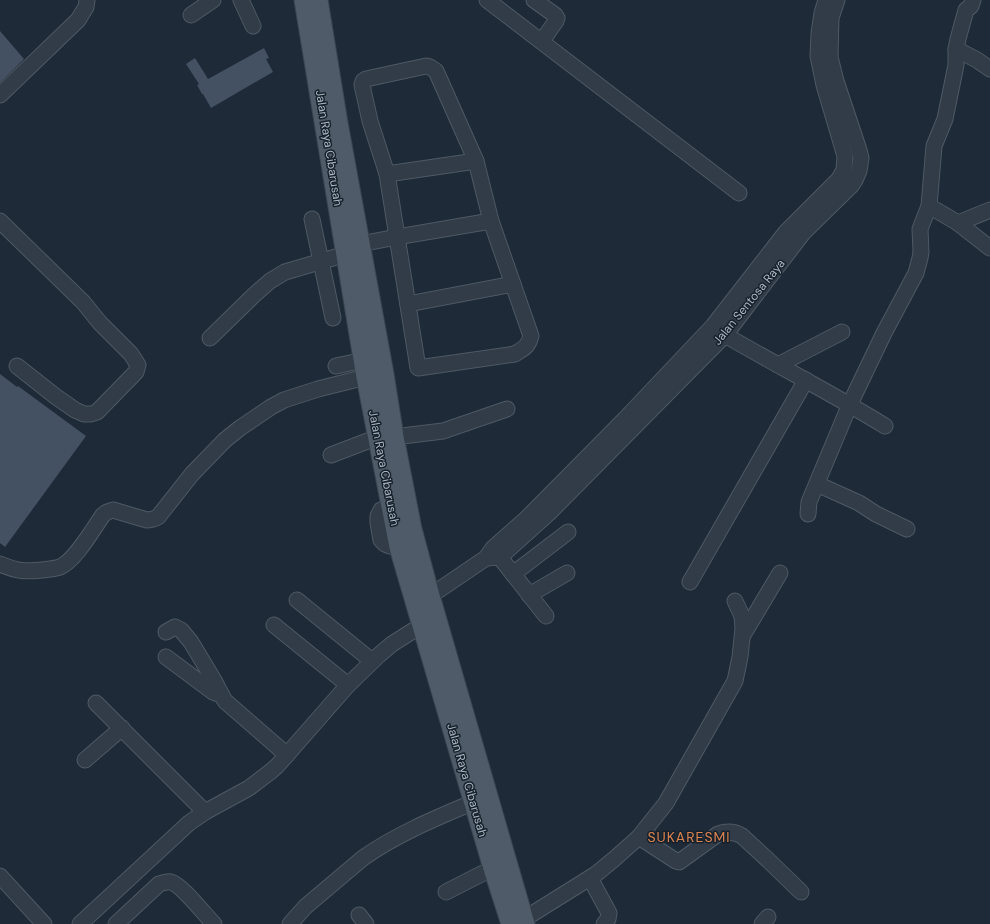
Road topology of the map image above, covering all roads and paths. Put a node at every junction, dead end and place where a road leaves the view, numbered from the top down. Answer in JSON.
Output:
{"nodes":[{"id":1,"x":87,"y":0,"type":"edge"},
{"id":2,"x":213,"y":0,"type":"edge"},
{"id":3,"x":241,"y":0,"type":"edge"},
{"id":4,"x":304,"y":0,"type":"edge"},
{"id":5,"x":318,"y":0,"type":"edge"},
{"id":6,"x":487,"y":0,"type":"edge"},
{"id":7,"x":534,"y":0,"type":"edge"},
{"id":8,"x":826,"y":0,"type":"edge"},
{"id":9,"x":837,"y":0,"type":"edge"},
{"id":10,"x":974,"y":0,"type":"edge"},
{"id":11,"x":191,"y":15,"type":"dead end"},
{"id":12,"x":253,"y":26,"type":"dead end"},
{"id":13,"x":542,"y":41,"type":"junction"},
{"id":14,"x":956,"y":49,"type":"junction"},
{"id":15,"x":990,"y":69,"type":"edge"},
{"id":16,"x":0,"y":95,"type":"edge"},
{"id":17,"x":476,"y":161,"type":"junction"},
{"id":18,"x":387,"y":174,"type":"junction"},
{"id":19,"x":739,"y":193,"type":"dead end"},
{"id":20,"x":930,"y":206,"type":"junction"},
{"id":21,"x":990,"y":210,"type":"edge"},
{"id":22,"x":312,"y":219,"type":"dead end"},
{"id":23,"x":0,"y":221,"type":"edge"},
{"id":24,"x":491,"y":222,"type":"junction"},
{"id":25,"x":958,"y":223,"type":"junction"},
{"id":26,"x":397,"y":237,"type":"junction"},
{"id":27,"x":990,"y":248,"type":"edge"},
{"id":28,"x":353,"y":249,"type":"junction"},
{"id":29,"x":321,"y":261,"type":"junction"},
{"id":30,"x":513,"y":284,"type":"junction"},
{"id":31,"x":408,"y":304,"type":"junction"},
{"id":32,"x":333,"y":318,"type":"dead end"},
{"id":33,"x":719,"y":331,"type":"junction"},
{"id":34,"x":842,"y":332,"type":"dead end"},
{"id":35,"x":210,"y":338,"type":"dead end"},
{"id":36,"x":778,"y":365,"type":"junction"},
{"id":37,"x":17,"y":366,"type":"dead end"},
{"id":38,"x":336,"y":366,"type":"dead end"},
{"id":39,"x":365,"y":368,"type":"junction"},
{"id":40,"x":806,"y":380,"type":"junction"},
{"id":41,"x":850,"y":404,"type":"junction"},
{"id":42,"x":507,"y":409,"type":"dead end"},
{"id":43,"x":885,"y":426,"type":"dead end"},
{"id":44,"x":386,"y":437,"type":"junction"},
{"id":45,"x":331,"y":455,"type":"dead end"},
{"id":46,"x":817,"y":484,"type":"junction"},
{"id":47,"x":808,"y":514,"type":"dead end"},
{"id":48,"x":907,"y":529,"type":"dead end"},
{"id":49,"x":568,"y":532,"type":"dead end"},
{"id":50,"x":493,"y":555,"type":"junction"},
{"id":51,"x":0,"y":564,"type":"edge"},
{"id":52,"x":567,"y":573,"type":"dead end"},
{"id":53,"x":780,"y":573,"type":"dead end"},
{"id":54,"x":513,"y":574,"type":"junction"},
{"id":55,"x":690,"y":582,"type":"dead end"},
{"id":56,"x":529,"y":595,"type":"junction"},
{"id":57,"x":430,"y":596,"type":"junction"},
{"id":58,"x":297,"y":600,"type":"dead end"},
{"id":59,"x":735,"y":601,"type":"dead end"},
{"id":60,"x":546,"y":616,"type":"dead end"},
{"id":61,"x":274,"y":625,"type":"dead end"},
{"id":62,"x":422,"y":625,"type":"junction"},
{"id":63,"x":166,"y":632,"type":"dead end"},
{"id":64,"x":743,"y":635,"type":"junction"},
{"id":65,"x":166,"y":657,"type":"dead end"},
{"id":66,"x":372,"y":661,"type":"junction"},
{"id":67,"x":348,"y":685,"type":"junction"},
{"id":68,"x":221,"y":696,"type":"junction"},
{"id":69,"x":96,"y":702,"type":"dead end"},
{"id":70,"x":122,"y":728,"type":"junction"},
{"id":71,"x":287,"y":755,"type":"junction"},
{"id":72,"x":85,"y":760,"type":"dead end"},
{"id":73,"x":474,"y":802,"type":"junction"},
{"id":74,"x":205,"y":812,"type":"junction"},
{"id":75,"x":639,"y":837,"type":"junction"},
{"id":76,"x":493,"y":868,"type":"junction"},
{"id":77,"x":0,"y":876,"type":"edge"},
{"id":78,"x":590,"y":878,"type":"junction"},
{"id":79,"x":446,"y":892,"type":"dead end"},
{"id":80,"x":801,"y":892,"type":"dead end"},
{"id":81,"x":520,"y":922,"type":"edge"},
{"id":82,"x":44,"y":924,"type":"edge"},
{"id":83,"x":80,"y":924,"type":"edge"},
{"id":84,"x":116,"y":924,"type":"edge"},
{"id":85,"x":214,"y":924,"type":"edge"},
{"id":86,"x":290,"y":924,"type":"edge"},
{"id":87,"x":604,"y":924,"type":"edge"}],
"edges":[{"from":1,"to":16,"type":"street"},
{"from":2,"to":11,"type":"street"},
{"from":3,"to":12,"type":"street"},
{"from":4,"to":28,"type":"main road","name":"Jalan Raya Cibarusah"},
{"from":5,"to":28,"type":"main road","name":"Jalan Raya Cibarusah"},
{"from":6,"to":13,"type":"street"},
{"from":7,"to":13,"type":"street"},
{"from":8,"to":33,"type":"street","name":"Jalan Sentosa Raya"},
{"from":9,"to":33,"type":"street","name":"Jalan Sentosa Raya"},
{"from":10,"to":14,"type":"street"},
{"from":13,"to":19,"type":"street"},
{"from":14,"to":15,"type":"street"},
{"from":14,"to":20,"type":"street"},
{"from":17,"to":18,"type":"street"},
{"from":17,"to":18,"type":"street"},
{"from":17,"to":24,"type":"street"},
{"from":18,"to":26,"type":"street"},
{"from":20,"to":25,"type":"street"},
{"from":20,"to":41,"type":"street"},
{"from":21,"to":25,"type":"street"},
{"from":22,"to":29,"type":"street"},
{"from":23,"to":37,"type":"street"},
{"from":24,"to":26,"type":"street"},
{"from":24,"to":30,"type":"street"},
{"from":25,"to":27,"type":"street"},
{"from":26,"to":28,"type":"street"},
{"from":26,"to":31,"type":"street"},
{"from":28,"to":29,"type":"street"},
{"from":28,"to":39,"type":"main road","name":"Jalan Raya Cibarusah"},
{"from":28,"to":44,"type":"main road","name":"Jalan Raya Cibarusah"},
{"from":29,"to":32,"type":"street"},
{"from":29,"to":35,"type":"street"},
{"from":30,"to":31,"type":"street"},
{"from":30,"to":31,"type":"street"},
{"from":33,"to":36,"type":"street"},
{"from":33,"to":50,"type":"street","name":"Jalan Sentosa Raya"},
{"from":34,"to":36,"type":"street"},
{"from":36,"to":40,"type":"street"},
{"from":38,"to":39,"type":"street"},
{"from":39,"to":44,"type":"main road","name":"Jalan Raya Cibarusah"},
{"from":39,"to":51,"type":"street"},
{"from":40,"to":41,"type":"street"},
{"from":40,"to":55,"type":"street"},
{"from":41,"to":43,"type":"street"},
{"from":41,"to":46,"type":"street"},
{"from":42,"to":44,"type":"street"},
{"from":44,"to":45,"type":"street"},
{"from":44,"to":57,"type":"main road","name":"Jalan Raya Cibarusah"},
{"from":44,"to":62,"type":"main road","name":"Jalan Raya Cibarusah"},
{"from":46,"to":47,"type":"street"},
{"from":46,"to":48,"type":"street"},
{"from":49,"to":54,"type":"street"},
{"from":50,"to":54,"type":"street"},
{"from":50,"to":57,"type":"street","name":"Jalan Sentosa Raya"},
{"from":52,"to":56,"type":"street"},
{"from":53,"to":64,"type":"street"},
{"from":54,"to":56,"type":"street"},
{"from":56,"to":60,"type":"street"},
{"from":57,"to":81,"type":"main road","name":"Jalan Raya Cibarusah"},
{"from":58,"to":66,"type":"street"},
{"from":59,"to":64,"type":"street"},
{"from":61,"to":67,"type":"street"},
{"from":62,"to":66,"type":"street"},
{"from":62,"to":73,"type":"main road","name":"Jalan Raya Cibarusah"},
{"from":63,"to":68,"type":"street"},
{"from":64,"to":75,"type":"street"},
{"from":65,"to":68,"type":"street"},
{"from":66,"to":67,"type":"street"},
{"from":67,"to":71,"type":"street"},
{"from":68,"to":71,"type":"street"},
{"from":69,"to":70,"type":"street"},
{"from":70,"to":72,"type":"street"},
{"from":70,"to":74,"type":"street"},
{"from":71,"to":74,"type":"street"},
{"from":73,"to":76,"type":"main road","name":"Jalan Raya Cibarusah"},
{"from":73,"to":86,"type":"street"},
{"from":74,"to":83,"type":"street"},
{"from":75,"to":78,"type":"street"},
{"from":75,"to":80,"type":"street"},
{"from":76,"to":79,"type":"street"},
{"from":76,"to":81,"type":"main road","name":"Jalan Raya Cibarusah"},
{"from":77,"to":82,"type":"street"},
{"from":78,"to":81,"type":"street"},
{"from":78,"to":87,"type":"street"},
{"from":84,"to":85,"type":"street"}]}
